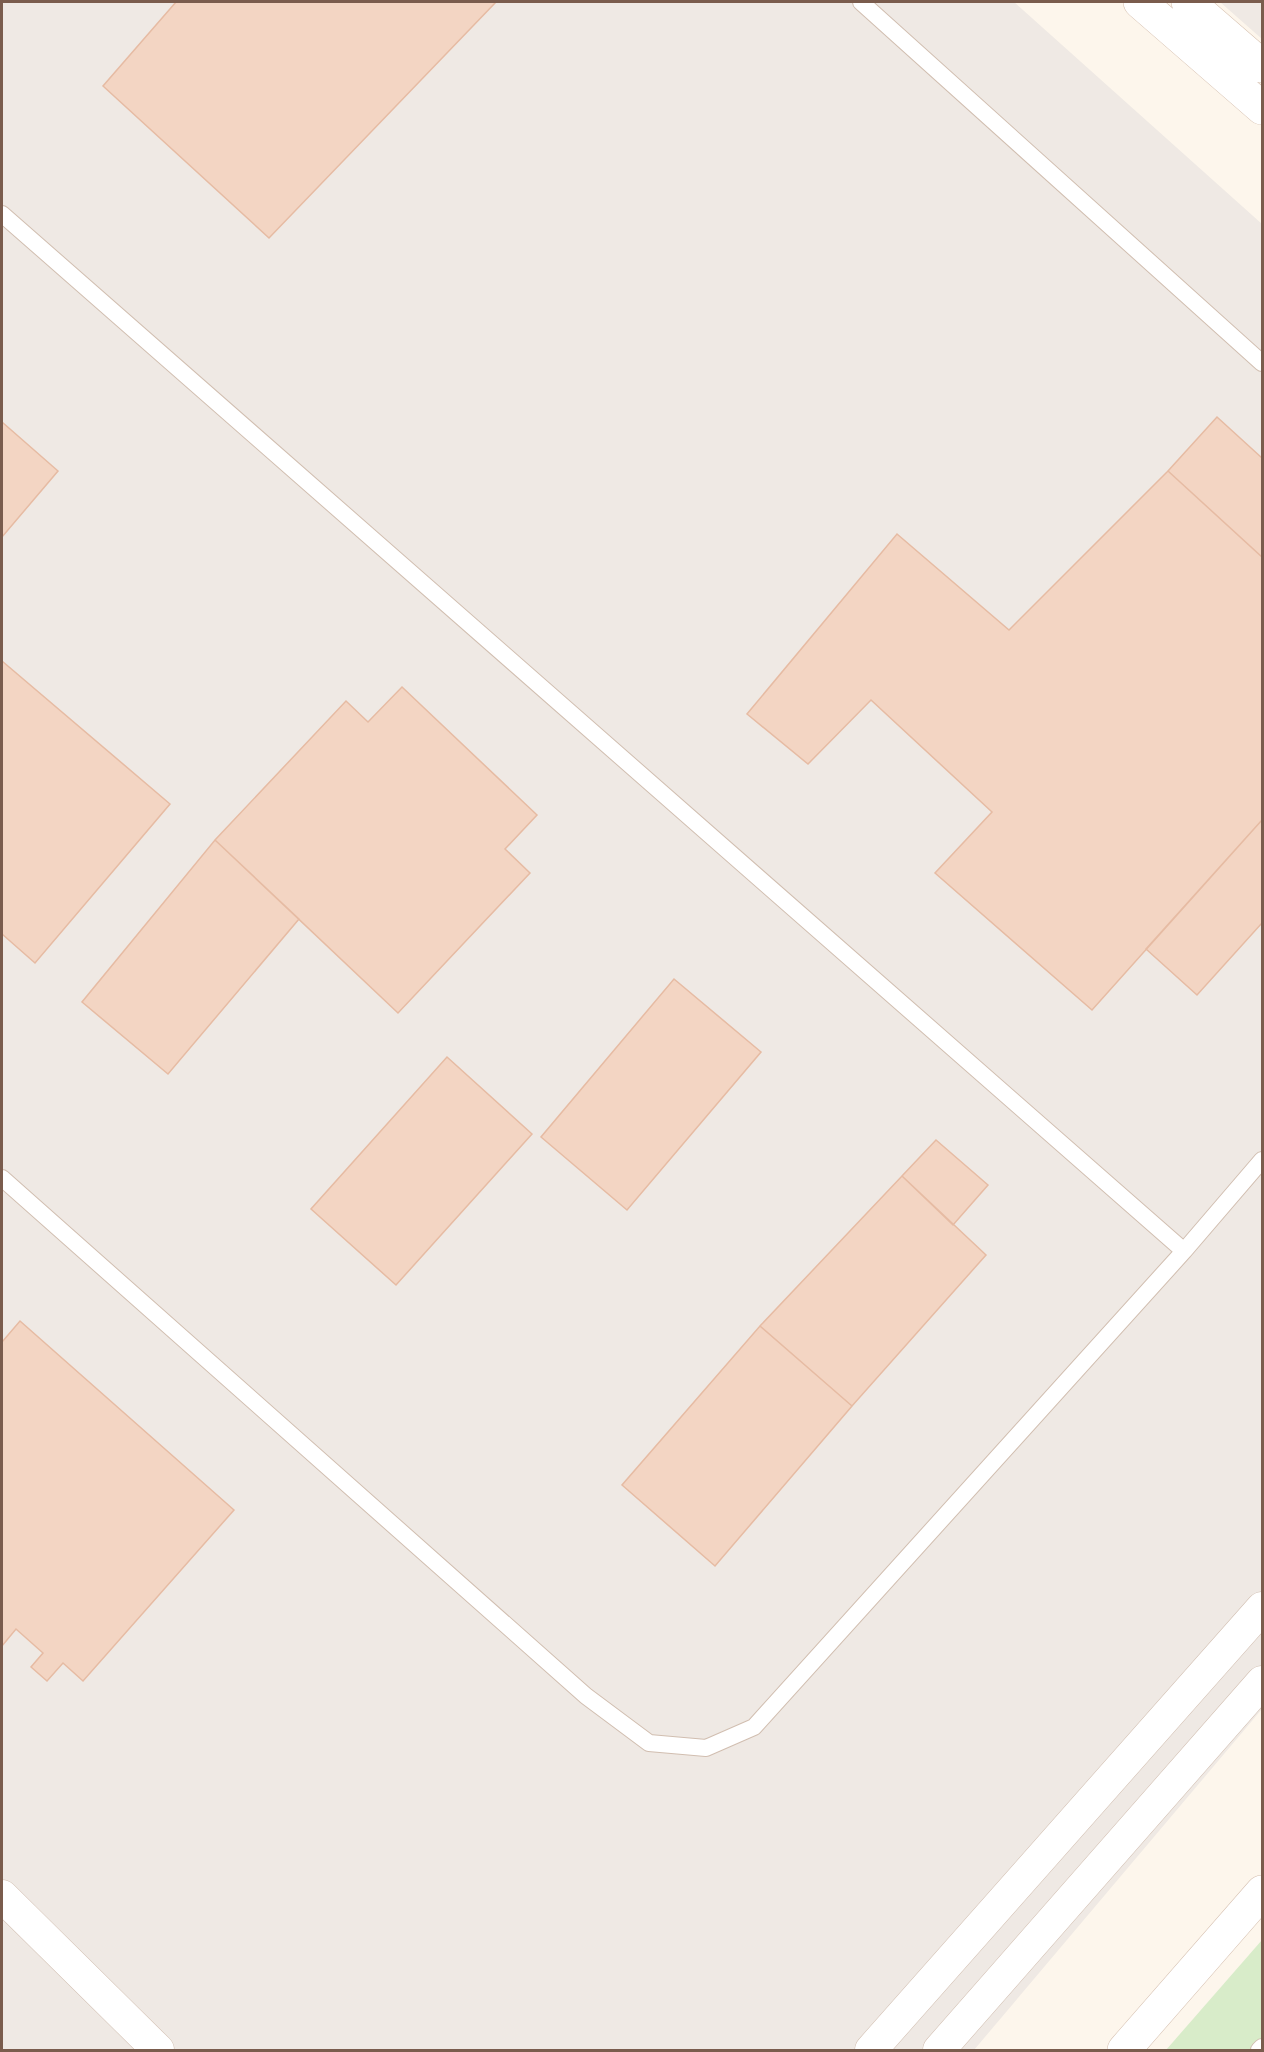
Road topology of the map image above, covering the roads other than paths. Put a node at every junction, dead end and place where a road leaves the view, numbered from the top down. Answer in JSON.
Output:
{"nodes":[{"id":1,"x":861,"y":2,"type":"edge"},
{"id":2,"x":1140,"y":2,"type":"edge"},
{"id":3,"x":1188,"y":2,"type":"edge"},
{"id":4,"x":1263,"y":66,"type":"edge"},
{"id":5,"x":1263,"y":108,"type":"edge"},
{"id":6,"x":2,"y":214,"type":"edge"},
{"id":7,"x":1263,"y":363,"type":"edge"},
{"id":8,"x":1263,"y":1160,"type":"edge"},
{"id":9,"x":2,"y":1178,"type":"edge"},
{"id":10,"x":1185,"y":1251,"type":"junction"},
{"id":11,"x":1263,"y":1608,"type":"edge"},
{"id":12,"x":1263,"y":1682,"type":"edge"},
{"id":13,"x":1263,"y":1892,"type":"edge"},
{"id":14,"x":2,"y":1896,"type":"edge"},
{"id":15,"x":1263,"y":2047,"type":"edge"},
{"id":16,"x":158,"y":2050,"type":"edge"},
{"id":17,"x":871,"y":2050,"type":"edge"},
{"id":18,"x":939,"y":2050,"type":"edge"},
{"id":19,"x":1124,"y":2050,"type":"edge"},
{"id":20,"x":1259,"y":2050,"type":"edge"}],
"edges":[{"from":1,"to":7,"type":"lane"},
{"from":2,"to":5,"type":"street"},
{"from":3,"to":4,"type":"street"},
{"from":6,"to":10,"type":"lane"},
{"from":8,"to":10,"type":"lane"},
{"from":9,"to":10,"type":"lane"},
{"from":11,"to":17,"type":"street"},
{"from":12,"to":18,"type":"street"},
{"from":13,"to":19,"type":"street"},
{"from":14,"to":16,"type":"street"},
{"from":15,"to":20,"type":"lane"}]}
